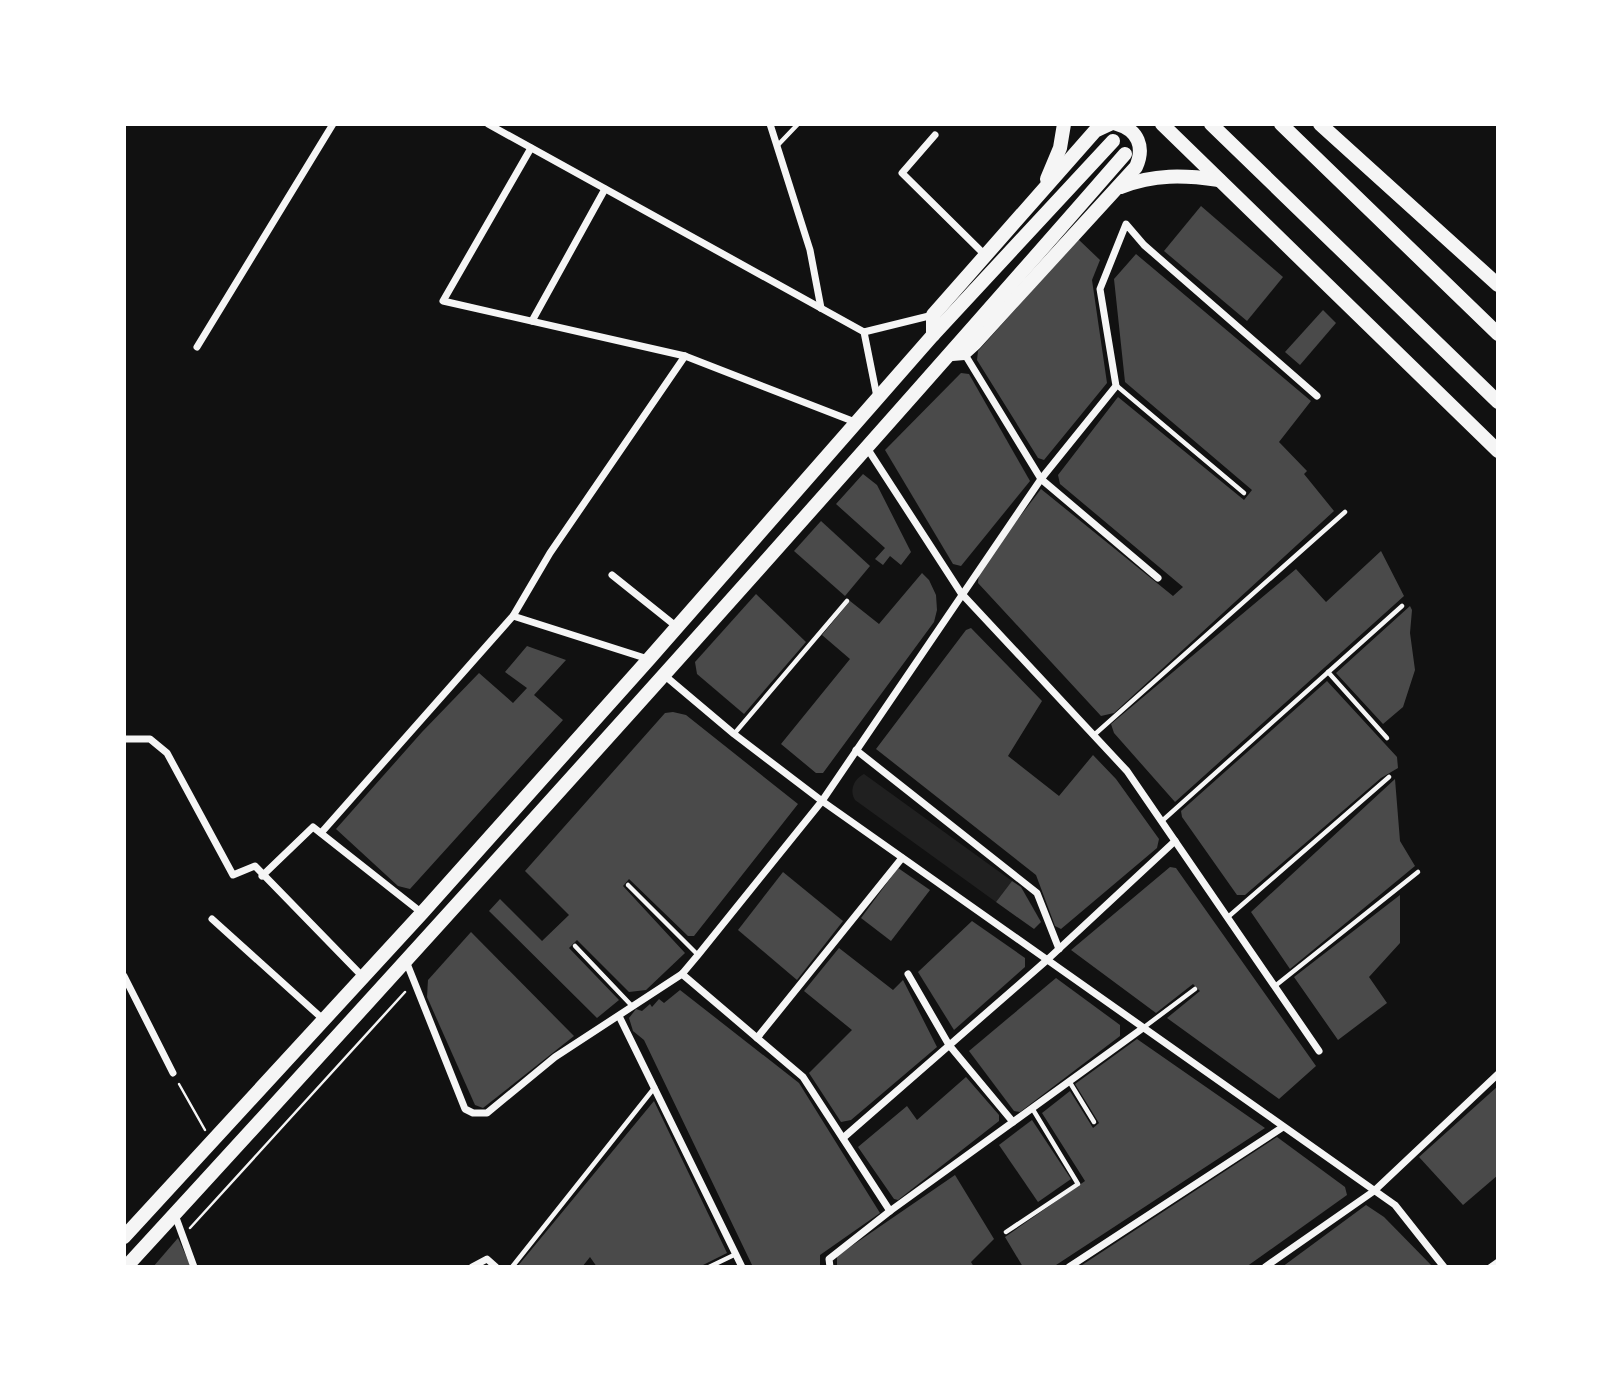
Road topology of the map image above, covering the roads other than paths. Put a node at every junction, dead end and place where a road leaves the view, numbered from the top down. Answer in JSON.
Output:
{"nodes":[{"id":1,"x":332,"y":124,"type":"edge"},
{"id":2,"x":488,"y":124,"type":"edge"},
{"id":3,"x":770,"y":124,"type":"edge"},
{"id":4,"x":798,"y":124,"type":"edge"},
{"id":5,"x":1064,"y":124,"type":"edge"},
{"id":6,"x":1110,"y":124,"type":"edge"},
{"id":7,"x":1117,"y":124,"type":"edge"},
{"id":8,"x":1162,"y":124,"type":"edge"},
{"id":9,"x":1211,"y":124,"type":"edge"},
{"id":10,"x":1281,"y":124,"type":"edge"},
{"id":11,"x":1321,"y":124,"type":"edge"},
{"id":12,"x":935,"y":135,"type":"dead end"},
{"id":13,"x":1113,"y":141,"type":"dead end"},
{"id":14,"x":777,"y":146,"type":"junction"},
{"id":15,"x":531,"y":148,"type":"junction"},
{"id":16,"x":1125,"y":154,"type":"dead end"},
{"id":17,"x":1219,"y":180,"type":"junction"},
{"id":18,"x":605,"y":189,"type":"junction"},
{"id":19,"x":1116,"y":189,"type":"junction"},
{"id":20,"x":1042,"y":191,"type":"junction"},
{"id":21,"x":985,"y":255,"type":"junction"},
{"id":22,"x":1498,"y":285,"type":"edge"},
{"id":23,"x":821,"y":309,"type":"junction"},
{"id":24,"x":933,"y":315,"type":"junction"},
{"id":25,"x":532,"y":321,"type":"junction"},
{"id":26,"x":864,"y":332,"type":"junction"},
{"id":27,"x":1498,"y":334,"type":"edge"},
{"id":28,"x":933,"y":335,"type":"junction"},
{"id":29,"x":197,"y":347,"type":"dead end"},
{"id":30,"x":957,"y":353,"type":"junction"},
{"id":31,"x":685,"y":356,"type":"junction"},
{"id":32,"x":1116,"y":386,"type":"junction"},
{"id":33,"x":1317,"y":396,"type":"dead end"},
{"id":34,"x":877,"y":398,"type":"junction"},
{"id":35,"x":1498,"y":402,"type":"edge"},
{"id":36,"x":855,"y":422,"type":"junction"},
{"id":37,"x":867,"y":448,"type":"junction"},
{"id":38,"x":1498,"y":452,"type":"edge"},
{"id":39,"x":1041,"y":479,"type":"junction"},
{"id":40,"x":1244,"y":493,"type":"dead end"},
{"id":41,"x":1345,"y":512,"type":"dead end"},
{"id":42,"x":612,"y":575,"type":"dead end"},
{"id":43,"x":1158,"y":578,"type":"dead end"},
{"id":44,"x":961,"y":593,"type":"junction"},
{"id":45,"x":847,"y":601,"type":"dead end"},
{"id":46,"x":1402,"y":606,"type":"dead end"},
{"id":47,"x":513,"y":616,"type":"junction"},
{"id":48,"x":677,"y":627,"type":"junction"},
{"id":49,"x":649,"y":659,"type":"junction"},
{"id":50,"x":1328,"y":672,"type":"junction"},
{"id":51,"x":663,"y":675,"type":"junction"},
{"id":52,"x":734,"y":734,"type":"junction"},
{"id":53,"x":1093,"y":736,"type":"junction"},
{"id":54,"x":1387,"y":738,"type":"dead end"},
{"id":55,"x":124,"y":739,"type":"edge"},
{"id":56,"x":856,"y":750,"type":"junction"},
{"id":57,"x":1389,"y":777,"type":"dead end"},
{"id":58,"x":822,"y":801,"type":"junction"},
{"id":59,"x":1161,"y":821,"type":"junction"},
{"id":60,"x":321,"y":833,"type":"junction"},
{"id":61,"x":1175,"y":841,"type":"junction"},
{"id":62,"x":902,"y":858,"type":"junction"},
{"id":63,"x":1418,"y":872,"type":"dead end"},
{"id":64,"x":262,"y":876,"type":"junction"},
{"id":65,"x":628,"y":885,"type":"dead end"},
{"id":66,"x":422,"y":913,"type":"junction"},
{"id":67,"x":1228,"y":917,"type":"junction"},
{"id":68,"x":212,"y":919,"type":"dead end"},
{"id":69,"x":575,"y":946,"type":"dead end"},
{"id":70,"x":1059,"y":949,"type":"junction"},
{"id":71,"x":698,"y":955,"type":"junction"},
{"id":72,"x":1047,"y":960,"type":"junction"},
{"id":73,"x":406,"y":961,"type":"junction"},
{"id":74,"x":682,"y":974,"type":"junction"},
{"id":75,"x":908,"y":974,"type":"dead end"},
{"id":76,"x":124,"y":976,"type":"edge"},
{"id":77,"x":363,"y":978,"type":"junction"},
{"id":78,"x":1275,"y":986,"type":"junction"},
{"id":79,"x":127,"y":989,"type":"edge"},
{"id":80,"x":1195,"y":989,"type":"dead end"},
{"id":81,"x":633,"y":1007,"type":"junction"},
{"id":82,"x":619,"y":1017,"type":"junction"},
{"id":83,"x":324,"y":1020,"type":"junction"},
{"id":84,"x":1143,"y":1028,"type":"junction"},
{"id":85,"x":757,"y":1038,"type":"junction"},
{"id":86,"x":949,"y":1045,"type":"junction"},
{"id":87,"x":1319,"y":1051,"type":"dead end"},
{"id":88,"x":173,"y":1073,"type":"road end"},
{"id":89,"x":1498,"y":1074,"type":"edge"},
{"id":90,"x":1069,"y":1082,"type":"junction"},
{"id":91,"x":655,"y":1086,"type":"junction"},
{"id":92,"x":1032,"y":1108,"type":"junction"},
{"id":93,"x":1013,"y":1122,"type":"junction"},
{"id":94,"x":1094,"y":1122,"type":"dead end"},
{"id":95,"x":1283,"y":1126,"type":"junction"},
{"id":96,"x":843,"y":1138,"type":"junction"},
{"id":97,"x":212,"y":1142,"type":"junction"},
{"id":98,"x":229,"y":1155,"type":"junction"},
{"id":99,"x":192,"y":1164,"type":"junction"},
{"id":100,"x":206,"y":1179,"type":"junction"},
{"id":101,"x":1374,"y":1191,"type":"junction"},
{"id":102,"x":890,"y":1211,"type":"junction"},
{"id":103,"x":174,"y":1214,"type":"junction"},
{"id":104,"x":1006,"y":1232,"type":"dead end"},
{"id":105,"x":124,"y":1237,"type":"edge"},
{"id":106,"x":736,"y":1254,"type":"junction"},
{"id":107,"x":1498,"y":1262,"type":"edge"},
{"id":108,"x":128,"y":1266,"type":"edge"},
{"id":109,"x":194,"y":1267,"type":"edge"},
{"id":110,"x":472,"y":1267,"type":"edge"},
{"id":111,"x":496,"y":1267,"type":"edge"},
{"id":112,"x":512,"y":1267,"type":"edge"},
{"id":113,"x":709,"y":1267,"type":"edge"},
{"id":114,"x":742,"y":1267,"type":"edge"},
{"id":115,"x":830,"y":1267,"type":"edge"},
{"id":116,"x":1069,"y":1267,"type":"edge"},
{"id":117,"x":1265,"y":1267,"type":"edge"},
{"id":118,"x":1444,"y":1267,"type":"edge"},
{"id":119,"x":1491,"y":1267,"type":"edge"}],
"edges":[{"from":1,"to":29,"type":"street"},
{"from":2,"to":15,"type":"street"},
{"from":3,"to":14,"type":"street"},
{"from":4,"to":14,"type":"lane"},
{"from":5,"to":20,"type":"main road"},
{"from":6,"to":20,"type":"main road"},
{"from":7,"to":19,"type":"main road"},
{"from":8,"to":17,"type":"main road"},
{"from":9,"to":35,"type":"main road"},
{"from":10,"to":27,"type":"main road"},
{"from":11,"to":22,"type":"main road"},
{"from":12,"to":21,"type":"street"},
{"from":13,"to":28,"type":"main road"},
{"from":14,"to":23,"type":"street"},
{"from":15,"to":18,"type":"street"},
{"from":15,"to":25,"type":"street"},
{"from":16,"to":30,"type":"main road"},
{"from":17,"to":19,"type":"main road"},
{"from":17,"to":38,"type":"main road"},
{"from":18,"to":23,"type":"street"},
{"from":18,"to":25,"type":"street"},
{"from":19,"to":30,"type":"main road"},
{"from":20,"to":21,"type":"main road"},
{"from":21,"to":24,"type":"main road"},
{"from":23,"to":26,"type":"street"},
{"from":24,"to":26,"type":"street"},
{"from":24,"to":28,"type":"main road"},
{"from":25,"to":31,"type":"street"},
{"from":26,"to":34,"type":"street"},
{"from":28,"to":34,"type":"main road"},
{"from":30,"to":37,"type":"main road"},
{"from":30,"to":39,"type":"street"},
{"from":31,"to":36,"type":"street"},
{"from":31,"to":47,"type":"street"},
{"from":32,"to":33,"type":"street"},
{"from":32,"to":39,"type":"street"},
{"from":32,"to":40,"type":"lane"},
{"from":34,"to":36,"type":"main road"},
{"from":36,"to":48,"type":"main road"},
{"from":37,"to":44,"type":"street"},
{"from":37,"to":51,"type":"main road"},
{"from":39,"to":43,"type":"street"},
{"from":39,"to":44,"type":"street"},
{"from":41,"to":53,"type":"lane"},
{"from":42,"to":48,"type":"street"},
{"from":44,"to":53,"type":"street"},
{"from":44,"to":56,"type":"street"},
{"from":45,"to":52,"type":"lane"},
{"from":46,"to":50,"type":"lane"},
{"from":47,"to":49,"type":"street"},
{"from":47,"to":60,"type":"street"},
{"from":48,"to":49,"type":"main road"},
{"from":49,"to":66,"type":"main road"},
{"from":50,"to":54,"type":"lane"},
{"from":50,"to":59,"type":"lane"},
{"from":51,"to":52,"type":"street"},
{"from":51,"to":73,"type":"main road"},
{"from":52,"to":58,"type":"street"},
{"from":53,"to":59,"type":"street"},
{"from":55,"to":64,"type":"street"},
{"from":56,"to":58,"type":"street"},
{"from":56,"to":70,"type":"street"},
{"from":57,"to":67,"type":"lane"},
{"from":58,"to":62,"type":"street"},
{"from":58,"to":71,"type":"street"},
{"from":59,"to":61,"type":"street"},
{"from":60,"to":64,"type":"street"},
{"from":60,"to":66,"type":"street"},
{"from":61,"to":67,"type":"street"},
{"from":61,"to":70,"type":"street"},
{"from":62,"to":72,"type":"street"},
{"from":62,"to":85,"type":"street"},
{"from":63,"to":78,"type":"lane"},
{"from":64,"to":77,"type":"street"},
{"from":65,"to":71,"type":"lane"},
{"from":66,"to":77,"type":"main road"},
{"from":67,"to":78,"type":"street"},
{"from":68,"to":83,"type":"street"},
{"from":69,"to":81,"type":"lane"},
{"from":70,"to":72,"type":"street"},
{"from":71,"to":74,"type":"street"},
{"from":72,"to":84,"type":"street"},
{"from":72,"to":86,"type":"street"},
{"from":73,"to":82,"type":"street"},
{"from":73,"to":98,"type":"main road"},
{"from":74,"to":81,"type":"street"},
{"from":74,"to":85,"type":"street"},
{"from":75,"to":86,"type":"street"},
{"from":76,"to":79,"type":"street"},
{"from":77,"to":83,"type":"main road"},
{"from":78,"to":87,"type":"street"},
{"from":79,"to":88,"type":"street"},
{"from":80,"to":84,"type":"lane"},
{"from":81,"to":82,"type":"street"},
{"from":82,"to":91,"type":"street"},
{"from":83,"to":97,"type":"main road"},
{"from":84,"to":90,"type":"street"},
{"from":84,"to":95,"type":"street"},
{"from":85,"to":96,"type":"street"},
{"from":86,"to":93,"type":"street"},
{"from":86,"to":96,"type":"street"},
{"from":89,"to":101,"type":"street"},
{"from":90,"to":92,"type":"street"},
{"from":90,"to":94,"type":"lane"},
{"from":91,"to":106,"type":"street"},
{"from":91,"to":112,"type":"lane"},
{"from":92,"to":93,"type":"street"},
{"from":92,"to":104,"type":"lane"},
{"from":93,"to":102,"type":"street"},
{"from":95,"to":101,"type":"street"},
{"from":95,"to":116,"type":"street"},
{"from":96,"to":102,"type":"street"},
{"from":97,"to":98,"type":"main road"},
{"from":97,"to":99,"type":"main road"},
{"from":98,"to":100,"type":"main road"},
{"from":99,"to":100,"type":"main road"},
{"from":99,"to":105,"type":"main road"},
{"from":100,"to":103,"type":"main road"},
{"from":101,"to":117,"type":"street"},
{"from":101,"to":118,"type":"street"},
{"from":102,"to":115,"type":"street"},
{"from":103,"to":108,"type":"main road"},
{"from":103,"to":109,"type":"street"},
{"from":106,"to":113,"type":"lane"},
{"from":106,"to":114,"type":"street"},
{"from":107,"to":119,"type":"street"},
{"from":110,"to":111,"type":"street"}]}
